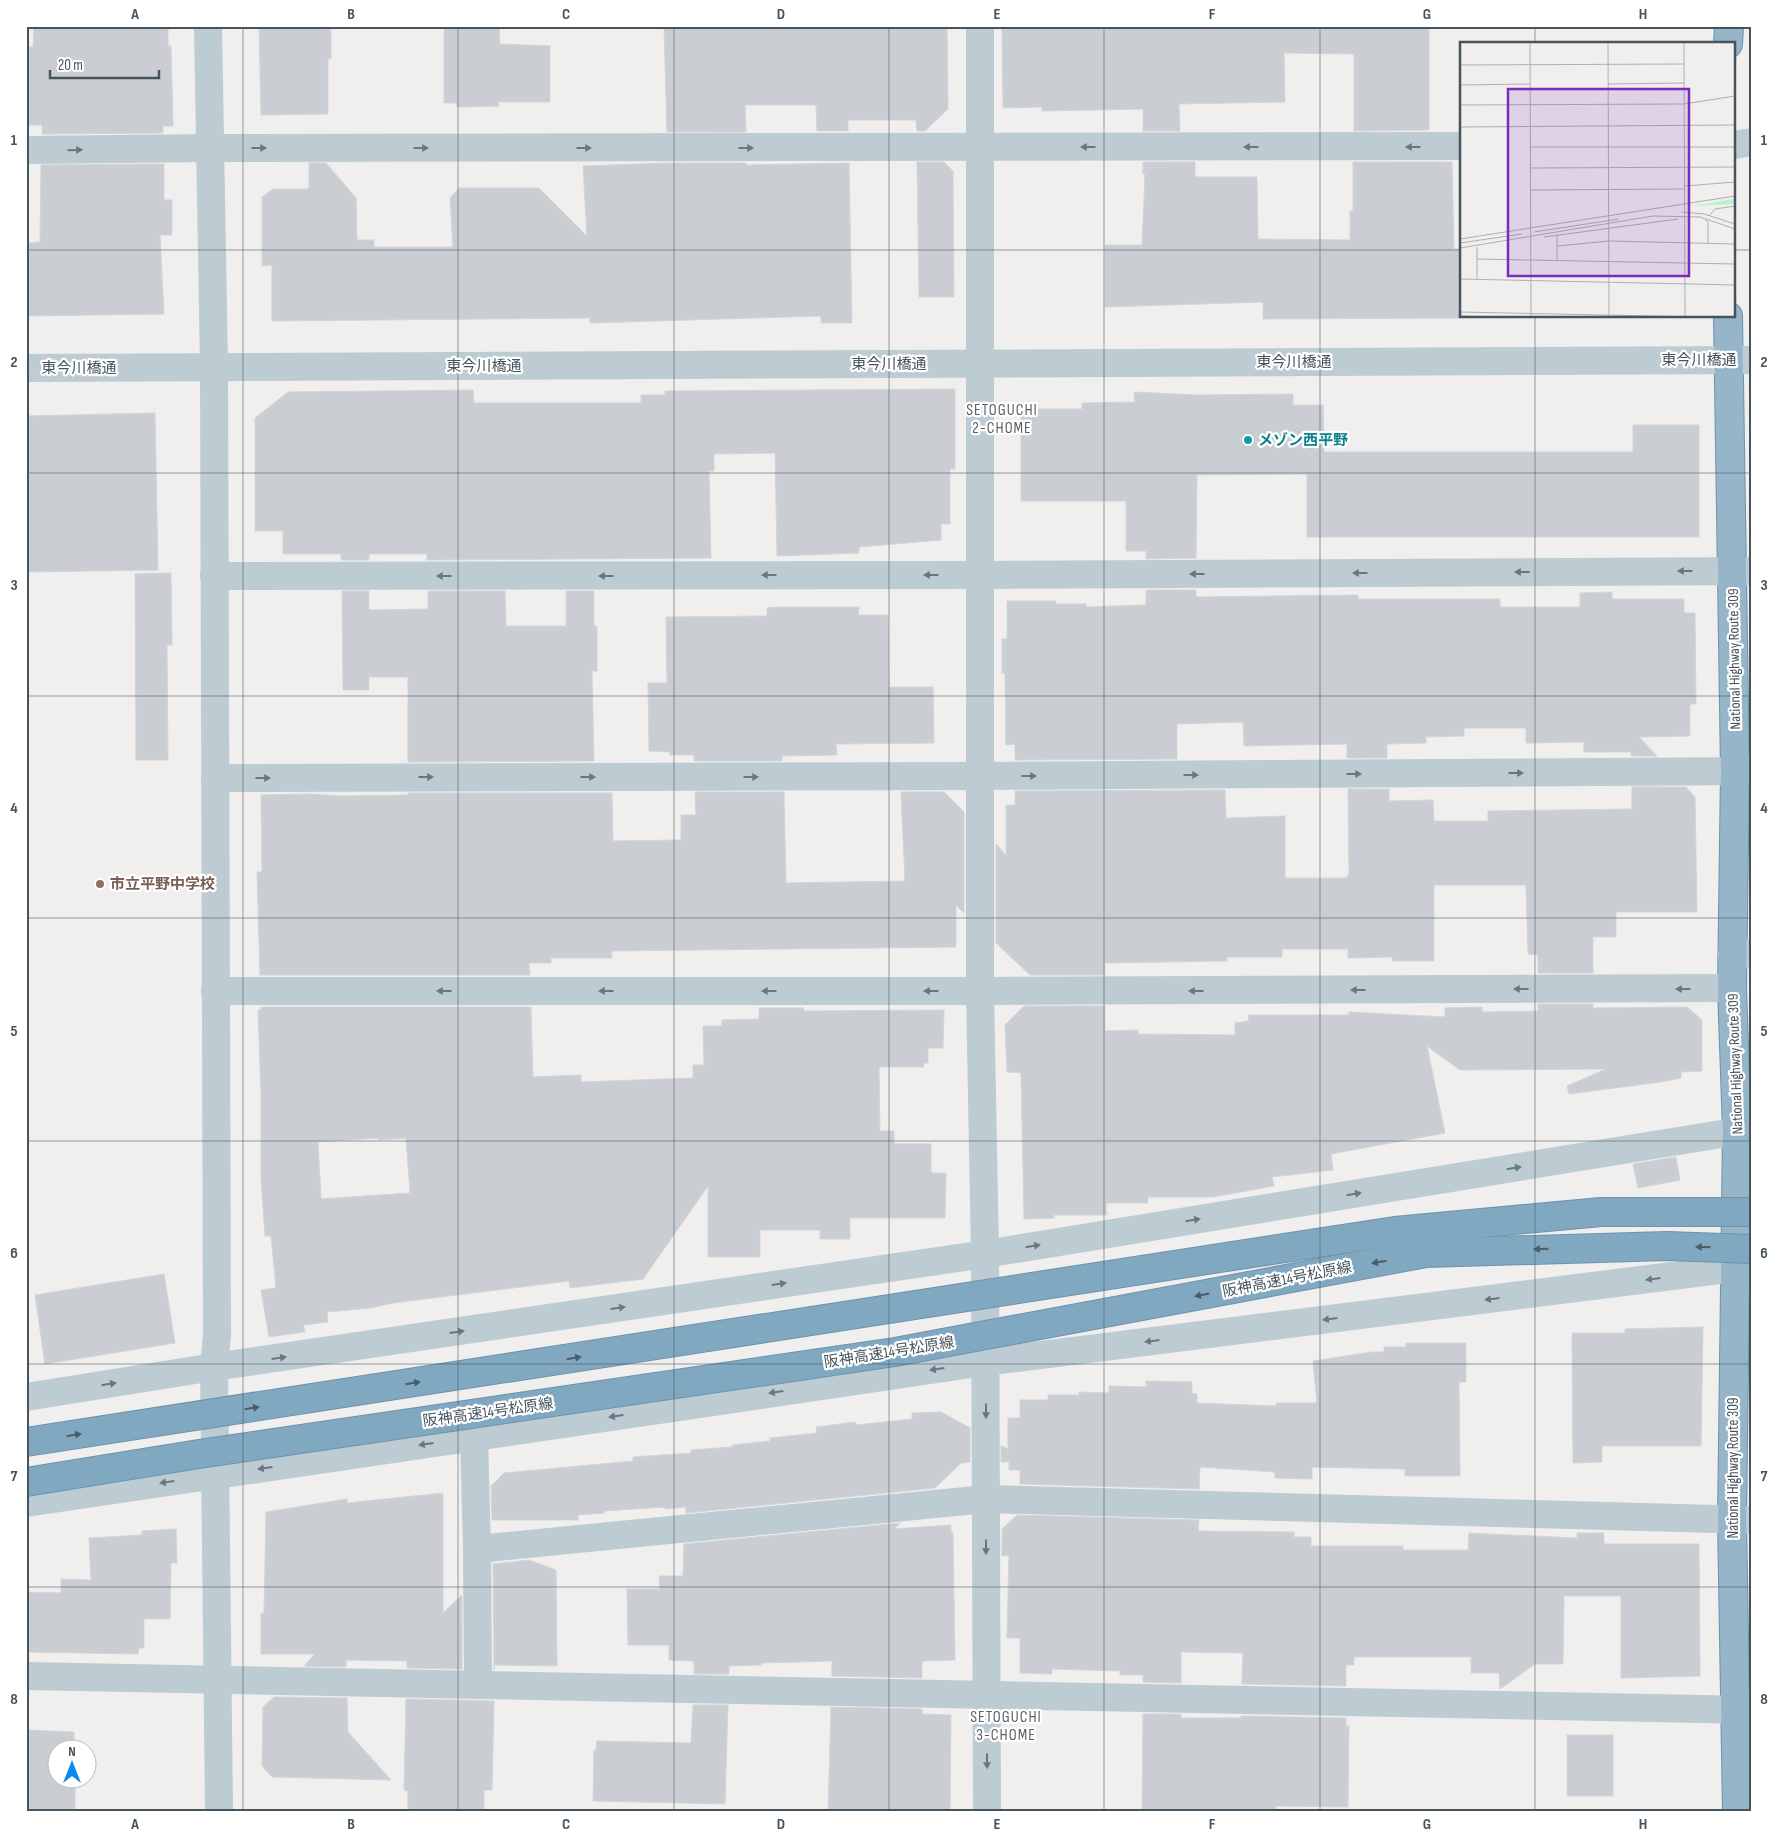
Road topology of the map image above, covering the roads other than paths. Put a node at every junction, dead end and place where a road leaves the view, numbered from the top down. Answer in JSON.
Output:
{"nodes":[{"id":1,"x":208,"y":26,"type":"edge"},
{"id":2,"x":980,"y":26,"type":"edge"},
{"id":3,"x":1729,"y":26,"type":"edge"},
{"id":4,"x":1728,"y":42,"type":"edge"},
{"id":5,"x":1752,"y":142,"type":"edge"},
{"id":6,"x":1736,"y":145,"type":"edge"},
{"id":7,"x":1460,"y":146,"type":"edge"},
{"id":8,"x":980,"y":147,"type":"junction"},
{"id":9,"x":210,"y":148,"type":"junction"},
{"id":10,"x":26,"y":150,"type":"edge"},
{"id":11,"x":1729,"y":318,"type":"edge"},
{"id":12,"x":1740,"y":360,"type":"edge"},
{"id":13,"x":980,"y":364,"type":"junction"},
{"id":14,"x":214,"y":367,"type":"junction"},
{"id":15,"x":26,"y":368,"type":"edge"},
{"id":16,"x":1743,"y":571,"type":"edge"},
{"id":17,"x":980,"y":575,"type":"junction"},
{"id":18,"x":214,"y":576,"type":"junction"},
{"id":19,"x":1744,"y":771,"type":"edge"},
{"id":20,"x":980,"y":776,"type":"junction"},
{"id":21,"x":215,"y":778,"type":"junction"},
{"id":22,"x":1742,"y":954,"type":"edge"},
{"id":23,"x":1732,"y":988,"type":"junction"},
{"id":24,"x":215,"y":991,"type":"junction"},
{"id":25,"x":980,"y":991,"type":"junction"},
{"id":26,"x":1745,"y":1130,"type":"edge"},
{"id":27,"x":1752,"y":1212,"type":"edge"},
{"id":28,"x":985,"y":1254,"type":"junction"},
{"id":29,"x":1746,"y":1262,"type":"edge"},
{"id":30,"x":986,"y":1362,"type":"junction"},
{"id":31,"x":214,"y":1367,"type":"junction"},
{"id":32,"x":26,"y":1397,"type":"edge"},
{"id":33,"x":474,"y":1437,"type":"junction"},
{"id":34,"x":26,"y":1442,"type":"edge"},
{"id":35,"x":215,"y":1475,"type":"junction"},
{"id":36,"x":26,"y":1482,"type":"edge"},
{"id":37,"x":986,"y":1499,"type":"junction"},
{"id":38,"x":26,"y":1503,"type":"edge"},
{"id":39,"x":1742,"y":1520,"type":"edge"},
{"id":40,"x":477,"y":1548,"type":"junction"},
{"id":41,"x":26,"y":1676,"type":"edge"},
{"id":42,"x":217,"y":1680,"type":"junction"},
{"id":43,"x":478,"y":1685,"type":"junction"},
{"id":44,"x":986,"y":1695,"type":"junction"},
{"id":45,"x":1743,"y":1710,"type":"edge"},
{"id":46,"x":219,"y":1811,"type":"edge"},
{"id":47,"x":987,"y":1811,"type":"edge"},
{"id":48,"x":1737,"y":1811,"type":"edge"}],
"edges":[{"from":1,"to":9,"type":"street"},
{"from":2,"to":8,"type":"street"},
{"from":3,"to":4,"type":"highway"},
{"from":5,"to":6,"type":"street"},
{"from":7,"to":8,"type":"street","one_way":true},
{"from":9,"to":8,"type":"street","one_way":true},
{"from":8,"to":13,"type":"street"},
{"from":10,"to":9,"type":"street","one_way":true},
{"from":9,"to":14,"type":"street"},
{"from":11,"to":12,"type":"highway","name":"National Highway Route 309"},
{"from":12,"to":13,"type":"street","name":"東今川橋通"},
{"from":12,"to":16,"type":"highway","name":"National Highway Route 309"},
{"from":13,"to":14,"type":"street","name":"東今川橋通"},
{"from":13,"to":17,"type":"street"},
{"from":14,"to":15,"type":"street","name":"東今川橋通"},
{"from":14,"to":18,"type":"street"},
{"from":16,"to":17,"type":"street","one_way":true},
{"from":16,"to":19,"type":"highway","name":"National Highway Route 309"},
{"from":17,"to":18,"type":"street","one_way":true},
{"from":17,"to":20,"type":"street"},
{"from":18,"to":21,"type":"street"},
{"from":20,"to":19,"type":"street","one_way":true},
{"from":19,"to":22,"type":"highway","name":"National Highway Route 309"},
{"from":21,"to":20,"type":"street","one_way":true},
{"from":20,"to":25,"type":"street"},
{"from":21,"to":24,"type":"street"},
{"from":22,"to":23,"type":"highway","name":"National Highway Route 309"},
{"from":23,"to":25,"type":"street","one_way":true},
{"from":23,"to":26,"type":"highway","name":"National Highway Route 309"},
{"from":25,"to":24,"type":"street","one_way":true},
{"from":24,"to":31,"type":"street"},
{"from":25,"to":28,"type":"street"},
{"from":28,"to":26,"type":"street","one_way":true},
{"from":26,"to":29,"type":"highway","name":"National Highway Route 309"},
{"from":34,"to":27,"type":"highway","name":"阪神高速14号松原線","one_way":true,"bridge":true},
{"from":28,"to":30,"type":"street"},
{"from":31,"to":28,"type":"street","one_way":true},
{"from":29,"to":30,"type":"street","one_way":true},
{"from":29,"to":36,"type":"highway","name":"阪神高速14号松原線","one_way":true,"bridge":true},
{"from":29,"to":39,"type":"highway","name":"National Highway Route 309"},
{"from":30,"to":33,"type":"street","one_way":true},
{"from":30,"to":37,"type":"street","one_way":true},
{"from":32,"to":31,"type":"street","one_way":true},
{"from":31,"to":35,"type":"street"},
{"from":33,"to":35,"type":"street","one_way":true},
{"from":33,"to":40,"type":"street"},
{"from":35,"to":38,"type":"street","one_way":true},
{"from":35,"to":42,"type":"street"},
{"from":37,"to":39,"type":"street"},
{"from":37,"to":40,"type":"street"},
{"from":37,"to":44,"type":"street","one_way":true},
{"from":39,"to":45,"type":"highway","name":"National Highway Route 309"},
{"from":40,"to":43,"type":"street"},
{"from":41,"to":42,"type":"street"},
{"from":42,"to":43,"type":"street"},
{"from":42,"to":46,"type":"street"},
{"from":43,"to":44,"type":"street"},
{"from":44,"to":45,"type":"street"},
{"from":44,"to":47,"type":"street","one_way":true},
{"from":45,"to":48,"type":"highway","name":"National Highway Route 309"}]}
